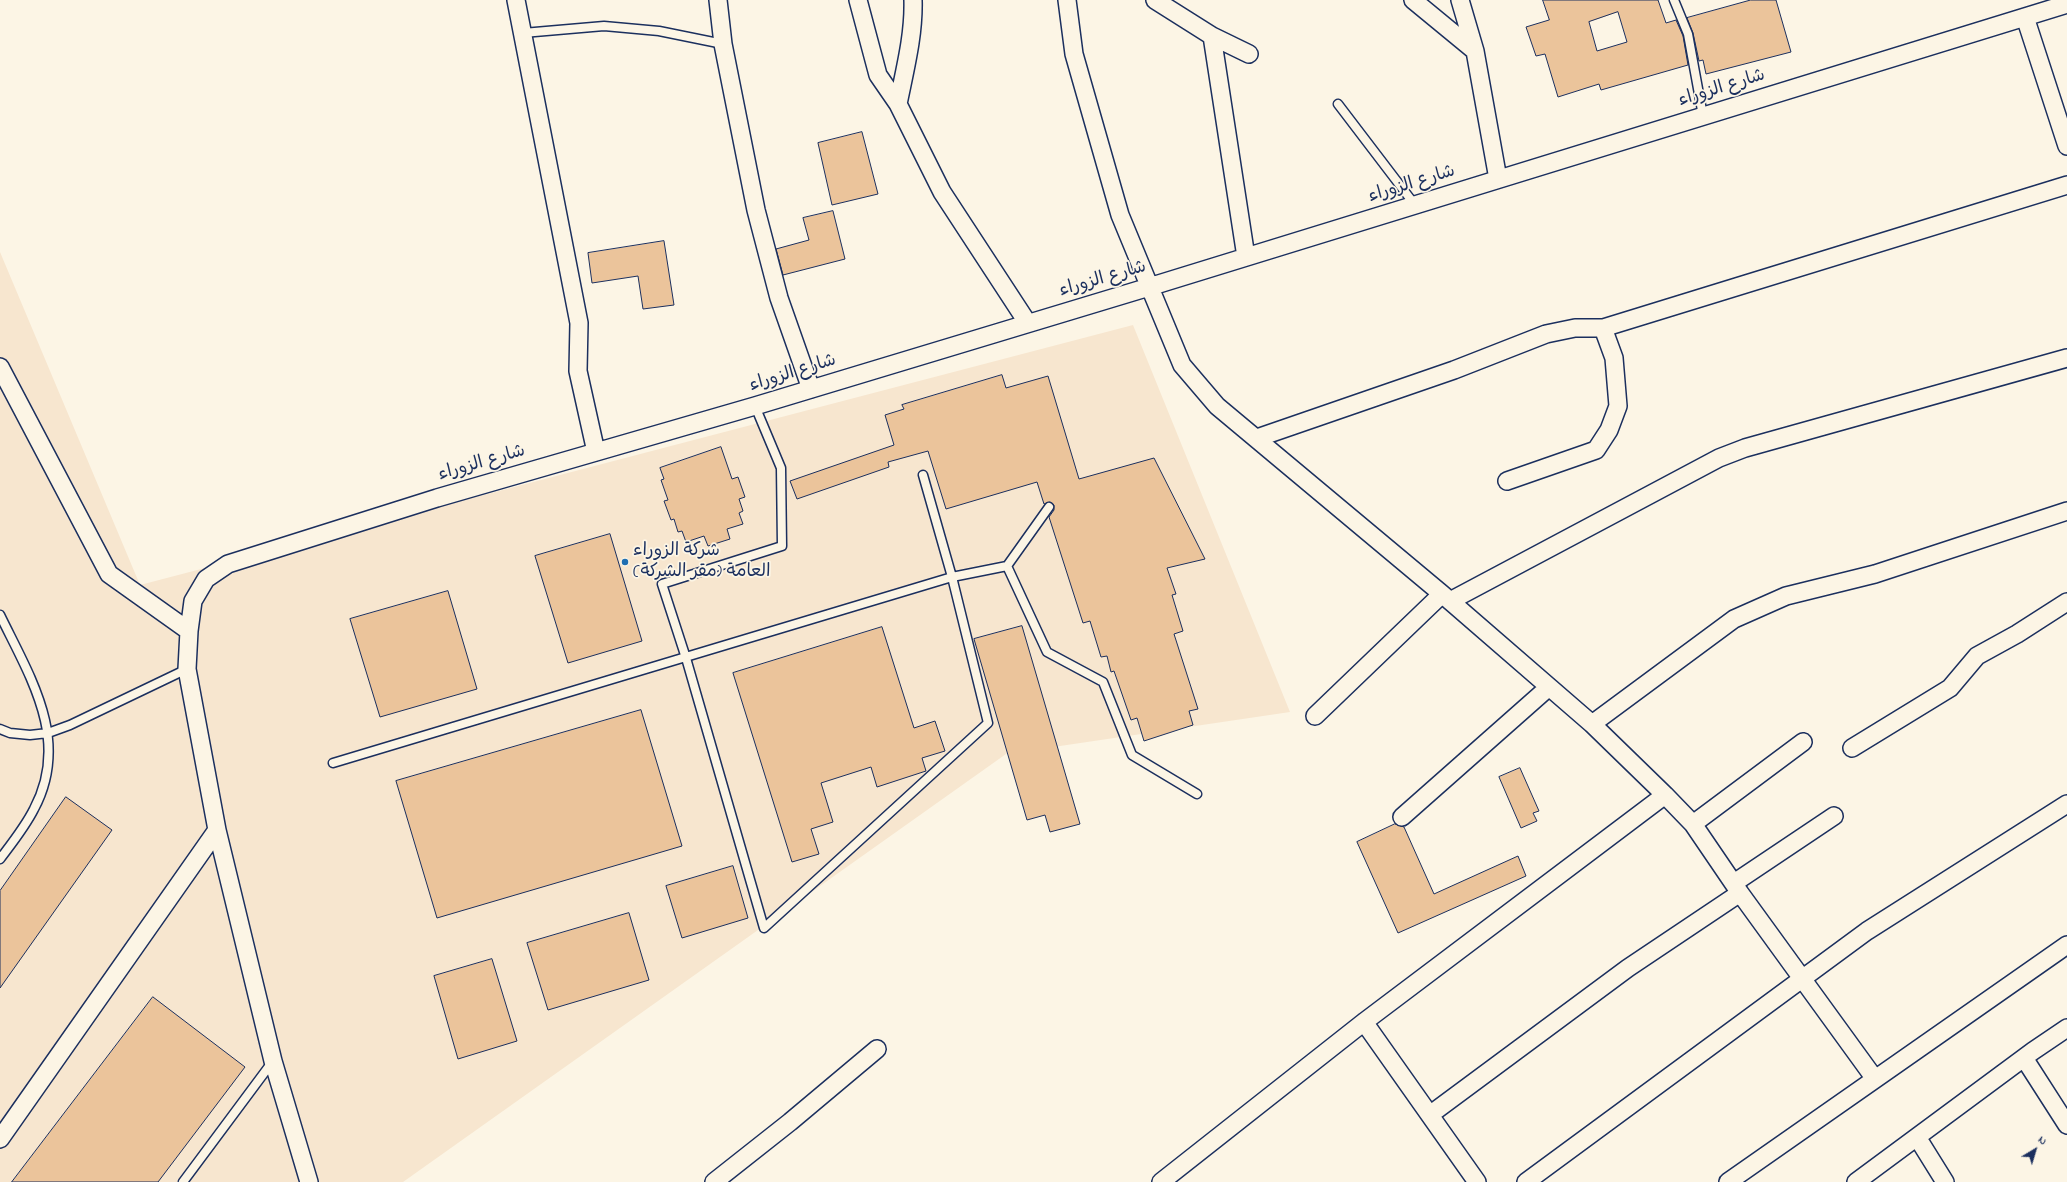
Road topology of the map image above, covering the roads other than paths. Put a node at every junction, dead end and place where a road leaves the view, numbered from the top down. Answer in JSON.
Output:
{"nodes":[{"id":1,"x":516,"y":0,"type":"edge"},
{"id":2,"x":718,"y":0,"type":"edge"},
{"id":3,"x":858,"y":0,"type":"edge"},
{"id":4,"x":913,"y":0,"type":"edge"},
{"id":5,"x":1067,"y":0,"type":"edge"},
{"id":6,"x":1155,"y":0,"type":"edge"},
{"id":7,"x":1413,"y":0,"type":"edge"},
{"id":8,"x":1460,"y":0,"type":"edge"},
{"id":9,"x":1674,"y":0,"type":"edge"},
{"id":10,"x":2067,"y":4,"type":"edge"},
{"id":11,"x":2025,"y":17,"type":"junction"},
{"id":12,"x":523,"y":33,"type":"junction"},
{"id":13,"x":1212,"y":36,"type":"junction"},
{"id":14,"x":723,"y":44,"type":"junction"},
{"id":15,"x":1475,"y":52,"type":"junction"},
{"id":16,"x":1249,"y":54,"type":"dead end"},
{"id":17,"x":898,"y":104,"type":"junction"},
{"id":18,"x":1338,"y":104,"type":"dead end"},
{"id":19,"x":1703,"y":116,"type":"junction"},
{"id":20,"x":2067,"y":146,"type":"edge"},
{"id":21,"x":1498,"y":179,"type":"junction"},
{"id":22,"x":2067,"y":185,"type":"edge"},
{"id":23,"x":1415,"y":205,"type":"junction"},
{"id":24,"x":1246,"y":257,"type":"junction"},
{"id":25,"x":1149,"y":287,"type":"junction"},
{"id":26,"x":1027,"y":322,"type":"junction"},
{"id":27,"x":1603,"y":328,"type":"junction"},
{"id":28,"x":2067,"y":358,"type":"edge"},
{"id":29,"x":0,"y":367,"type":"edge"},
{"id":30,"x":811,"y":389,"type":"junction"},
{"id":31,"x":755,"y":406,"type":"junction"},
{"id":32,"x":1256,"y":438,"type":"junction"},
{"id":33,"x":596,"y":452,"type":"junction"},
{"id":34,"x":923,"y":475,"type":"dead end"},
{"id":35,"x":1506,"y":481,"type":"dead end"},
{"id":36,"x":1049,"y":507,"type":"dead end"},
{"id":37,"x":2067,"y":511,"type":"edge"},
{"id":38,"x":1007,"y":566,"type":"junction"},
{"id":39,"x":952,"y":577,"type":"junction"},
{"id":40,"x":1446,"y":597,"type":"junction"},
{"id":41,"x":2067,"y":602,"type":"edge"},
{"id":42,"x":0,"y":615,"type":"edge"},
{"id":43,"x":188,"y":631,"type":"junction"},
{"id":44,"x":686,"y":658,"type":"junction"},
{"id":45,"x":187,"y":669,"type":"junction"},
{"id":46,"x":1549,"y":687,"type":"junction"},
{"id":47,"x":1315,"y":716,"type":"dead end"},
{"id":48,"x":1592,"y":724,"type":"junction"},
{"id":49,"x":0,"y":729,"type":"edge"},
{"id":50,"x":48,"y":733,"type":"junction"},
{"id":51,"x":1803,"y":742,"type":"dead end"},
{"id":52,"x":1852,"y":748,"type":"dead end"},
{"id":53,"x":333,"y":763,"type":"dead end"},
{"id":54,"x":1196,"y":794,"type":"dead end"},
{"id":55,"x":1665,"y":795,"type":"junction"},
{"id":56,"x":2067,"y":804,"type":"edge"},
{"id":57,"x":1834,"y":816,"type":"dead end"},
{"id":58,"x":1402,"y":817,"type":"dead end"},
{"id":59,"x":1693,"y":824,"type":"junction"},
{"id":60,"x":217,"y":830,"type":"junction"},
{"id":61,"x":0,"y":859,"type":"edge"},
{"id":62,"x":1737,"y":888,"type":"junction"},
{"id":63,"x":2067,"y":945,"type":"edge"},
{"id":64,"x":1803,"y":979,"type":"junction"},
{"id":65,"x":1364,"y":1022,"type":"junction"},
{"id":66,"x":2067,"y":1028,"type":"edge"},
{"id":67,"x":877,"y":1049,"type":"dead end"},
{"id":68,"x":2024,"y":1058,"type":"junction"},
{"id":69,"x":273,"y":1061,"type":"junction"},
{"id":70,"x":1875,"y":1079,"type":"junction"},
{"id":71,"x":1431,"y":1114,"type":"junction"},
{"id":72,"x":2067,"y":1126,"type":"edge"},
{"id":73,"x":1917,"y":1136,"type":"junction"},
{"id":74,"x":0,"y":1139,"type":"edge"},
{"id":75,"x":183,"y":1182,"type":"edge"},
{"id":76,"x":309,"y":1182,"type":"edge"},
{"id":77,"x":714,"y":1182,"type":"edge"},
{"id":78,"x":1161,"y":1182,"type":"edge"},
{"id":79,"x":1477,"y":1182,"type":"edge"},
{"id":80,"x":1526,"y":1182,"type":"edge"},
{"id":81,"x":1728,"y":1182,"type":"edge"},
{"id":82,"x":1856,"y":1182,"type":"edge"},
{"id":83,"x":1946,"y":1182,"type":"edge"}],
"edges":[{"from":1,"to":12,"type":"street"},
{"from":2,"to":14,"type":"street"},
{"from":3,"to":17,"type":"street"},
{"from":4,"to":17,"type":"street"},
{"from":5,"to":25,"type":"street"},
{"from":6,"to":13,"type":"street"},
{"from":7,"to":15,"type":"street"},
{"from":8,"to":15,"type":"street"},
{"from":9,"to":19,"type":"lane"},
{"from":10,"to":11,"type":"street","name":"شارع الزوراء"},
{"from":11,"to":19,"type":"street","name":"شارع الزوراء"},
{"from":11,"to":20,"type":"street"},
{"from":12,"to":14,"type":"lane"},
{"from":12,"to":33,"type":"street"},
{"from":13,"to":16,"type":"street"},
{"from":13,"to":24,"type":"street"},
{"from":14,"to":30,"type":"street"},
{"from":15,"to":21,"type":"street"},
{"from":17,"to":26,"type":"street"},
{"from":18,"to":23,"type":"lane"},
{"from":19,"to":21,"type":"street","name":"شارع الزوراء"},
{"from":21,"to":23,"type":"street","name":"شارع الزوراء"},
{"from":22,"to":27,"type":"street"},
{"from":23,"to":24,"type":"street","name":"شارع الزوراء"},
{"from":24,"to":25,"type":"street","name":"شارع الزوراء"},
{"from":25,"to":26,"type":"street","name":"شارع الزوراء"},
{"from":25,"to":32,"type":"street"},
{"from":26,"to":30,"type":"street","name":"شارع الزوراء"},
{"from":27,"to":32,"type":"street"},
{"from":27,"to":35,"type":"street"},
{"from":28,"to":40,"type":"street"},
{"from":29,"to":43,"type":"street"},
{"from":30,"to":31,"type":"street","name":"شارع الزوراء"},
{"from":31,"to":33,"type":"street","name":"شارع الزوراء"},
{"from":31,"to":44,"type":"lane"},
{"from":32,"to":40,"type":"street"},
{"from":33,"to":43,"type":"street","name":"شارع الزوراء"},
{"from":34,"to":39,"type":"lane"},
{"from":36,"to":38,"type":"lane"},
{"from":37,"to":48,"type":"street"},
{"from":38,"to":39,"type":"lane"},
{"from":38,"to":54,"type":"lane"},
{"from":39,"to":44,"type":"lane"},
{"from":39,"to":44,"type":"lane"},
{"from":40,"to":46,"type":"street"},
{"from":40,"to":47,"type":"street"},
{"from":41,"to":52,"type":"street"},
{"from":42,"to":50,"type":"lane"},
{"from":43,"to":45,"type":"street","name":"شارع الزوراء"},
{"from":44,"to":53,"type":"lane"},
{"from":45,"to":50,"type":"lane"},
{"from":45,"to":60,"type":"street","name":"شارع الزوراء"},
{"from":46,"to":48,"type":"street"},
{"from":46,"to":58,"type":"street"},
{"from":48,"to":55,"type":"street"},
{"from":49,"to":50,"type":"lane"},
{"from":50,"to":61,"type":"lane"},
{"from":51,"to":59,"type":"street"},
{"from":55,"to":59,"type":"street"},
{"from":55,"to":65,"type":"street"},
{"from":56,"to":64,"type":"street"},
{"from":57,"to":62,"type":"street"},
{"from":59,"to":62,"type":"street"},
{"from":60,"to":69,"type":"street","name":"شارع الزوراء"},
{"from":60,"to":74,"type":"street"},
{"from":62,"to":64,"type":"street"},
{"from":62,"to":71,"type":"street"},
{"from":63,"to":70,"type":"street"},
{"from":64,"to":70,"type":"street"},
{"from":64,"to":80,"type":"street"},
{"from":65,"to":71,"type":"street"},
{"from":65,"to":78,"type":"street"},
{"from":66,"to":68,"type":"street"},
{"from":67,"to":77,"type":"street"},
{"from":68,"to":72,"type":"street"},
{"from":68,"to":73,"type":"street"},
{"from":69,"to":75,"type":"lane"},
{"from":69,"to":76,"type":"street","name":"شارع الزوراء"},
{"from":70,"to":81,"type":"street"},
{"from":71,"to":79,"type":"street"},
{"from":73,"to":82,"type":"street"},
{"from":73,"to":83,"type":"street"}]}
